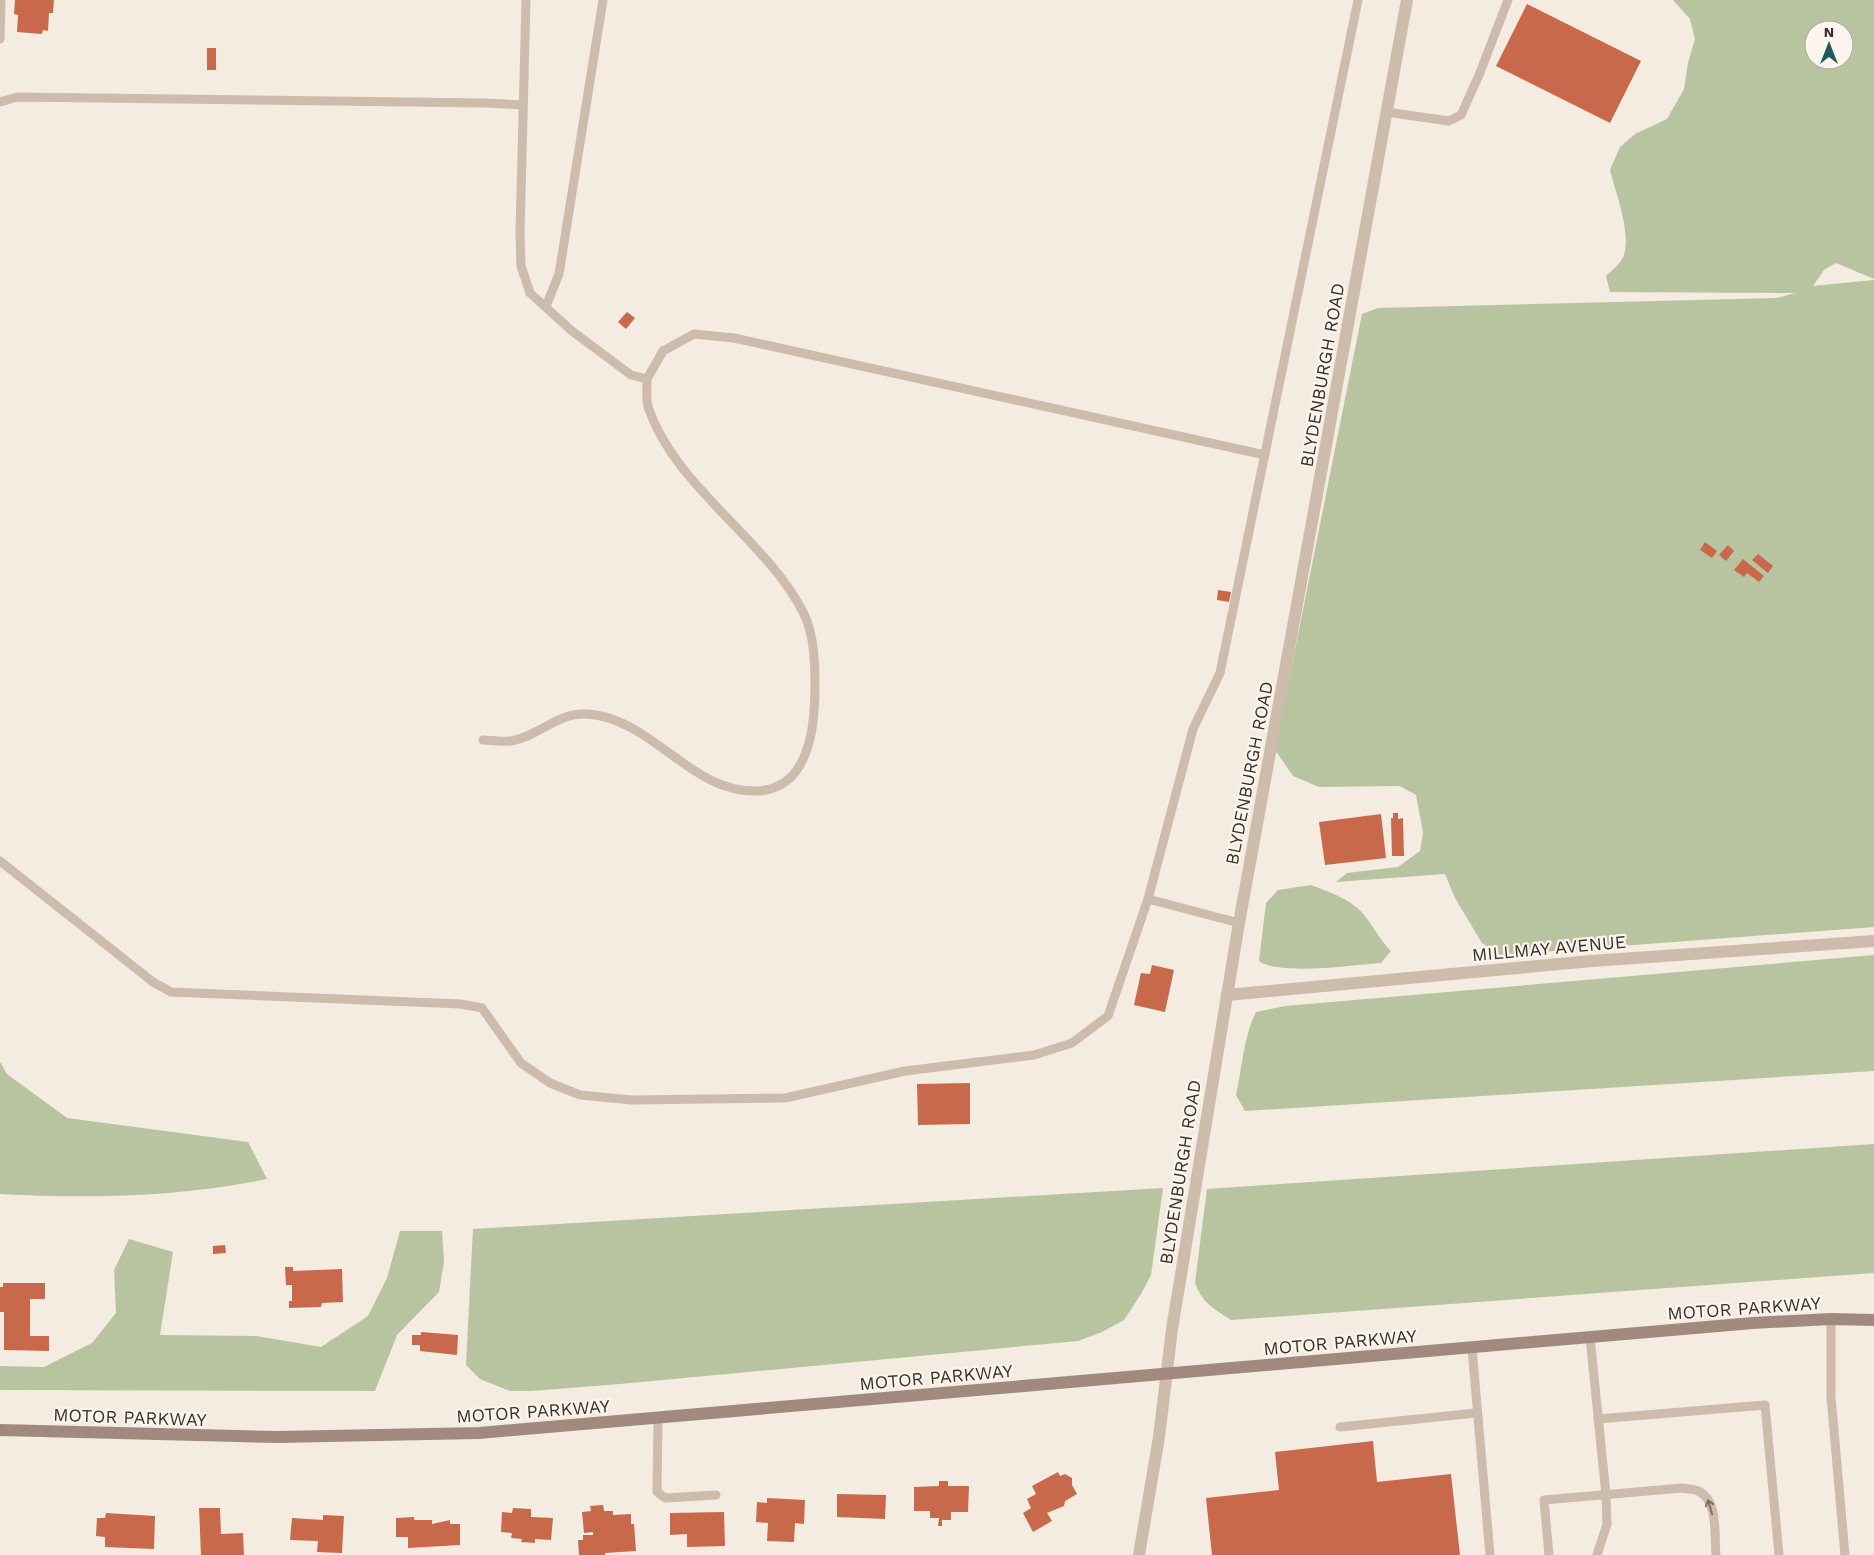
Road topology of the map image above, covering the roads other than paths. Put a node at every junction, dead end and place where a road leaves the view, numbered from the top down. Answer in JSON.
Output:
{"nodes":[{"id":1,"x":0,"y":0,"type":"edge"},
{"id":2,"x":526,"y":0,"type":"edge"},
{"id":3,"x":603,"y":0,"type":"edge"},
{"id":4,"x":1358,"y":0,"type":"edge"},
{"id":5,"x":1407,"y":0,"type":"edge"},
{"id":6,"x":1508,"y":0,"type":"edge"},
{"id":7,"x":0,"y":40,"type":"edge"},
{"id":8,"x":0,"y":102,"type":"edge"},
{"id":9,"x":523,"y":105,"type":"junction"},
{"id":10,"x":1386,"y":112,"type":"junction"},
{"id":11,"x":546,"y":306,"type":"junction"},
{"id":12,"x":647,"y":380,"type":"junction"},
{"id":13,"x":1265,"y":455,"type":"junction"},
{"id":14,"x":483,"y":740,"type":"dead end"},
{"id":15,"x":0,"y":861,"type":"edge"},
{"id":16,"x":1148,"y":899,"type":"junction"},
{"id":17,"x":1239,"y":923,"type":"junction"},
{"id":18,"x":1874,"y":941,"type":"edge"},
{"id":19,"x":1227,"y":995,"type":"junction"},
{"id":20,"x":1831,"y":1319,"type":"junction"},
{"id":21,"x":1874,"y":1320,"type":"edge"},
{"id":22,"x":1590,"y":1337,"type":"junction"},
{"id":23,"x":1472,"y":1348,"type":"junction"},
{"id":24,"x":1167,"y":1374,"type":"junction"},
{"id":25,"x":1476,"y":1412,"type":"junction"},
{"id":26,"x":658,"y":1418,"type":"junction"},
{"id":27,"x":1598,"y":1419,"type":"junction"},
{"id":28,"x":1340,"y":1427,"type":"dead end"},
{"id":29,"x":0,"y":1430,"type":"edge"},
{"id":30,"x":1606,"y":1495,"type":"junction"},
{"id":31,"x":716,"y":1496,"type":"dead end"},
{"id":32,"x":1139,"y":1555,"type":"edge"},
{"id":33,"x":1490,"y":1555,"type":"edge"},
{"id":34,"x":1549,"y":1555,"type":"edge"},
{"id":35,"x":1598,"y":1555,"type":"edge"},
{"id":36,"x":1716,"y":1555,"type":"edge"},
{"id":37,"x":1779,"y":1555,"type":"edge"},
{"id":38,"x":1846,"y":1555,"type":"edge"}],
"edges":[{"from":1,"to":7,"type":"lane"},
{"from":2,"to":9,"type":"lane"},
{"from":3,"to":11,"type":"lane"},
{"from":4,"to":13,"type":"lane"},
{"from":5,"to":10,"type":"street","name":"BLYDENBURGH ROAD"},
{"from":6,"to":10,"type":"lane"},
{"from":8,"to":9,"type":"lane"},
{"from":9,"to":11,"type":"lane"},
{"from":10,"to":17,"type":"street","name":"BLYDENBURGH ROAD"},
{"from":11,"to":12,"type":"lane"},
{"from":12,"to":13,"type":"lane"},
{"from":12,"to":14,"type":"lane"},
{"from":13,"to":16,"type":"lane"},
{"from":15,"to":16,"type":"lane"},
{"from":16,"to":17,"type":"lane"},
{"from":17,"to":19,"type":"street","name":"BLYDENBURGH ROAD"},
{"from":18,"to":19,"type":"street","name":"MILLMAY AVENUE"},
{"from":19,"to":24,"type":"street","name":"BLYDENBURGH ROAD"},
{"from":20,"to":21,"type":"main road","name":"MOTOR PARKWAY"},
{"from":20,"to":22,"type":"main road","name":"MOTOR PARKWAY"},
{"from":20,"to":38,"type":"lane"},
{"from":22,"to":23,"type":"main road","name":"MOTOR PARKWAY"},
{"from":22,"to":27,"type":"lane"},
{"from":23,"to":24,"type":"main road","name":"MOTOR PARKWAY"},
{"from":23,"to":25,"type":"lane"},
{"from":24,"to":26,"type":"main road","name":"MOTOR PARKWAY"},
{"from":24,"to":32,"type":"street","name":"BLYDENBURGH ROAD"},
{"from":25,"to":28,"type":"lane"},
{"from":25,"to":33,"type":"lane"},
{"from":26,"to":29,"type":"main road","name":"MOTOR PARKWAY"},
{"from":26,"to":31,"type":"lane"},
{"from":27,"to":30,"type":"lane"},
{"from":27,"to":37,"type":"lane"},
{"from":30,"to":34,"type":"lane"},
{"from":30,"to":35,"type":"lane"},
{"from":36,"to":30,"type":"lane","one_way":true}]}
